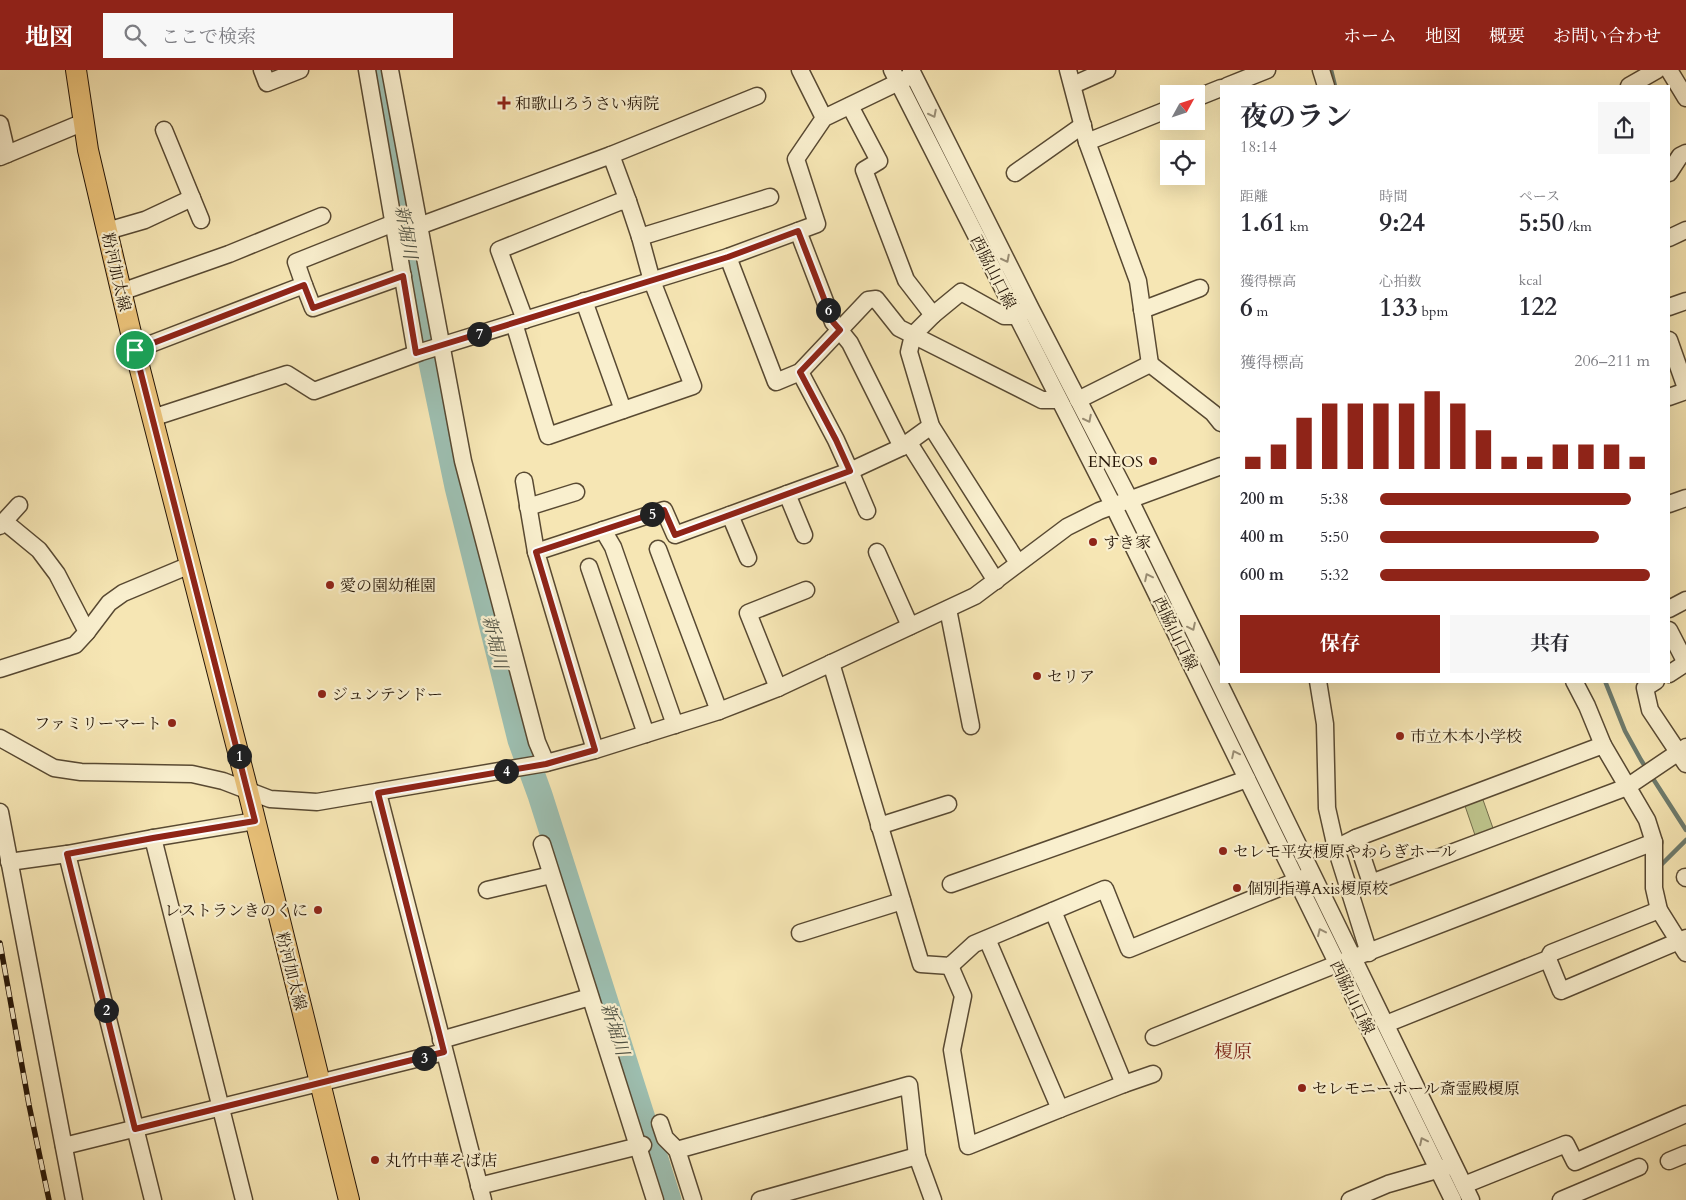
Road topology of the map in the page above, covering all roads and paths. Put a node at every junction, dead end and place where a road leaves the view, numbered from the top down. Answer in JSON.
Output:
{"nodes":[{"id":1,"x":76,"y":70,"type":"edge"},
{"id":2,"x":262,"y":70,"type":"edge"},
{"id":3,"x":300,"y":70,"type":"edge"},
{"id":4,"x":367,"y":70,"type":"edge"},
{"id":5,"x":390,"y":70,"type":"edge"},
{"id":6,"x":800,"y":70,"type":"edge"},
{"id":7,"x":1107,"y":70,"type":"edge"},
{"id":8,"x":1267,"y":70,"type":"edge"},
{"id":9,"x":1321,"y":70,"type":"edge"},
{"id":10,"x":1657,"y":70,"type":"edge"},
{"id":11,"x":1670,"y":70,"type":"edge"},
{"id":12,"x":916,"y":72,"type":"edge"},
{"id":13,"x":895,"y":76,"type":"edge"},
{"id":14,"x":1070,"y":77,"type":"edge"},
{"id":15,"x":1229,"y":85,"type":"edge"},
{"id":16,"x":1326,"y":85,"type":"edge"},
{"id":17,"x":1631,"y":85,"type":"edge"},
{"id":18,"x":1220,"y":88,"type":"edge"},
{"id":19,"x":1205,"y":94,"type":"edge"},
{"id":20,"x":757,"y":96,"type":"dead end"},
{"id":21,"x":1686,"y":98,"type":"edge"},
{"id":22,"x":850,"y":106,"type":"junction"},
{"id":23,"x":1160,"y":113,"type":"edge"},
{"id":24,"x":824,"y":118,"type":"junction"},
{"id":25,"x":84,"y":122,"type":"junction"},
{"id":26,"x":0,"y":124,"type":"edge"},
{"id":27,"x":1083,"y":125,"type":"junction"},
{"id":28,"x":164,"y":130,"type":"dead end"},
{"id":29,"x":1087,"y":142,"type":"junction"},
{"id":30,"x":1686,"y":153,"type":"edge"},
{"id":31,"x":611,"y":155,"type":"junction"},
{"id":32,"x":4,"y":156,"type":"edge"},
{"id":33,"x":1670,"y":171,"type":"edge"},
{"id":34,"x":1015,"y":173,"type":"dead end"},
{"id":35,"x":770,"y":197,"type":"dead end"},
{"id":36,"x":192,"y":198,"type":"junction"},
{"id":37,"x":628,"y":201,"type":"junction"},
{"id":38,"x":322,"y":216,"type":"dead end"},
{"id":39,"x":201,"y":220,"type":"dead end"},
{"id":40,"x":394,"y":223,"type":"junction"},
{"id":41,"x":419,"y":226,"type":"junction"},
{"id":42,"x":107,"y":231,"type":"junction"},
{"id":43,"x":798,"y":231,"type":"junction"},
{"id":44,"x":640,"y":237,"type":"junction"},
{"id":45,"x":728,"y":257,"type":"junction"},
{"id":46,"x":403,"y":276,"type":"junction"},
{"id":47,"x":652,"y":281,"type":"junction"},
{"id":48,"x":304,"y":285,"type":"junction"},
{"id":49,"x":1200,"y":288,"type":"dead end"},
{"id":50,"x":121,"y":292,"type":"junction"},
{"id":51,"x":584,"y":301,"type":"junction"},
{"id":52,"x":1686,"y":301,"type":"edge"},
{"id":53,"x":1670,"y":307,"type":"edge"},
{"id":54,"x":1031,"y":309,"type":"junction"},
{"id":55,"x":1142,"y":310,"type":"junction"},
{"id":56,"x":934,"y":315,"type":"junction"},
{"id":57,"x":1016,"y":316,"type":"junction"},
{"id":58,"x":519,"y":321,"type":"junction"},
{"id":59,"x":840,"y":330,"type":"junction"},
{"id":60,"x":912,"y":335,"type":"junction"},
{"id":61,"x":1670,"y":343,"type":"edge"},
{"id":62,"x":428,"y":349,"type":"junction"},
{"id":63,"x":135,"y":350,"type":"junction"},
{"id":64,"x":1150,"y":364,"type":"junction"},
{"id":65,"x":800,"y":372,"type":"junction"},
{"id":66,"x":1686,"y":390,"type":"edge"},
{"id":67,"x":1670,"y":397,"type":"edge"},
{"id":68,"x":1059,"y":400,"type":"junction"},
{"id":69,"x":1078,"y":400,"type":"junction"},
{"id":70,"x":623,"y":410,"type":"junction"},
{"id":71,"x":152,"y":418,"type":"junction"},
{"id":72,"x":1220,"y":422,"type":"edge"},
{"id":73,"x":931,"y":426,"type":"junction"},
{"id":74,"x":906,"y":445,"type":"junction"},
{"id":75,"x":1220,"y":466,"type":"edge"},
{"id":76,"x":850,"y":471,"type":"junction"},
{"id":77,"x":524,"y":481,"type":"dead end"},
{"id":78,"x":576,"y":492,"type":"dead end"},
{"id":79,"x":787,"y":494,"type":"junction"},
{"id":80,"x":1686,"y":498,"type":"edge"},
{"id":81,"x":1130,"y":500,"type":"junction"},
{"id":82,"x":1670,"y":504,"type":"edge"},
{"id":83,"x":19,"y":505,"type":"dead end"},
{"id":84,"x":1113,"y":505,"type":"junction"},
{"id":85,"x":528,"y":507,"type":"junction"},
{"id":86,"x":866,"y":511,"type":"dead end"},
{"id":87,"x":730,"y":515,"type":"junction"},
{"id":88,"x":2,"y":524,"type":"edge"},
{"id":89,"x":603,"y":530,"type":"junction"},
{"id":90,"x":804,"y":535,"type":"dead end"},
{"id":91,"x":658,"y":549,"type":"dead end"},
{"id":92,"x":536,"y":552,"type":"junction"},
{"id":93,"x":877,"y":552,"type":"dead end"},
{"id":94,"x":748,"y":558,"type":"dead end"},
{"id":95,"x":1018,"y":563,"type":"junction"},
{"id":96,"x":190,"y":565,"type":"junction"},
{"id":97,"x":589,"y":567,"type":"dead end"},
{"id":98,"x":996,"y":581,"type":"junction"},
{"id":99,"x":806,"y":590,"type":"dead end"},
{"id":100,"x":1686,"y":600,"type":"edge"},
{"id":101,"x":1670,"y":608,"type":"edge"},
{"id":102,"x":948,"y":609,"type":"junction"},
{"id":103,"x":910,"y":626,"type":"junction"},
{"id":104,"x":87,"y":632,"type":"junction"},
{"id":105,"x":1670,"y":632,"type":"edge"},
{"id":106,"x":831,"y":663,"type":"junction"},
{"id":107,"x":1686,"y":663,"type":"edge"},
{"id":108,"x":0,"y":669,"type":"edge"},
{"id":109,"x":1670,"y":673,"type":"edge"},
{"id":110,"x":1318,"y":683,"type":"edge"},
{"id":111,"x":1575,"y":683,"type":"edge"},
{"id":112,"x":1653,"y":683,"type":"edge"},
{"id":113,"x":778,"y":688,"type":"junction"},
{"id":114,"x":719,"y":711,"type":"junction"},
{"id":115,"x":674,"y":725,"type":"junction"},
{"id":116,"x":971,"y":726,"type":"dead end"},
{"id":117,"x":646,"y":734,"type":"junction"},
{"id":118,"x":0,"y":738,"type":"edge"},
{"id":119,"x":1603,"y":745,"type":"junction"},
{"id":120,"x":595,"y":750,"type":"junction"},
{"id":121,"x":1683,"y":754,"type":"edge"},
{"id":122,"x":543,"y":764,"type":"junction"},
{"id":123,"x":1247,"y":779,"type":"junction"},
{"id":124,"x":1627,"y":787,"type":"junction"},
{"id":125,"x":248,"y":790,"type":"junction"},
{"id":126,"x":378,"y":793,"type":"junction"},
{"id":127,"x":948,"y":804,"type":"dead end"},
{"id":128,"x":0,"y":812,"type":"edge"},
{"id":129,"x":255,"y":821,"type":"junction"},
{"id":130,"x":879,"y":826,"type":"junction"},
{"id":131,"x":153,"y":838,"type":"junction"},
{"id":132,"x":1356,"y":838,"type":"junction"},
{"id":133,"x":1654,"y":842,"type":"junction"},
{"id":134,"x":542,"y":844,"type":"dead end"},
{"id":135,"x":1336,"y":848,"type":"junction"},
{"id":136,"x":67,"y":854,"type":"junction"},
{"id":137,"x":9,"y":862,"type":"junction"},
{"id":138,"x":1313,"y":874,"type":"junction"},
{"id":139,"x":551,"y":875,"type":"junction"},
{"id":140,"x":1297,"y":881,"type":"junction"},
{"id":141,"x":951,"y":884,"type":"dead end"},
{"id":142,"x":487,"y":890,"type":"dead end"},
{"id":143,"x":902,"y":901,"type":"junction"},
{"id":144,"x":1659,"y":910,"type":"junction"},
{"id":145,"x":1053,"y":911,"type":"junction"},
{"id":146,"x":800,"y":933,"type":"dead end"},
{"id":147,"x":987,"y":939,"type":"junction"},
{"id":148,"x":1683,"y":943,"type":"edge"},
{"id":149,"x":1361,"y":956,"type":"junction"},
{"id":150,"x":1548,"y":959,"type":"junction"},
{"id":151,"x":1337,"y":964,"type":"junction"},
{"id":152,"x":950,"y":966,"type":"junction"},
{"id":153,"x":590,"y":997,"type":"junction"},
{"id":154,"x":1386,"y":1024,"type":"junction"},
{"id":155,"x":1154,"y":1037,"type":"dead end"},
{"id":156,"x":442,"y":1046,"type":"junction"},
{"id":157,"x":1153,"y":1074,"type":"dead end"},
{"id":158,"x":320,"y":1084,"type":"junction"},
{"id":159,"x":1124,"y":1084,"type":"junction"},
{"id":160,"x":220,"y":1108,"type":"junction"},
{"id":161,"x":1060,"y":1109,"type":"junction"},
{"id":162,"x":1686,"y":1114,"type":"edge"},
{"id":163,"x":135,"y":1129,"type":"junction"},
{"id":164,"x":662,"y":1133,"type":"dead end"},
{"id":165,"x":640,"y":1145,"type":"junction"},
{"id":166,"x":64,"y":1146,"type":"junction"},
{"id":167,"x":677,"y":1150,"type":"junction"},
{"id":168,"x":1686,"y":1154,"type":"edge"},
{"id":169,"x":917,"y":1156,"type":"junction"},
{"id":170,"x":1669,"y":1161,"type":"dead end"},
{"id":171,"x":1454,"y":1164,"type":"junction"},
{"id":172,"x":1639,"y":1167,"type":"dead end"},
{"id":173,"x":1438,"y":1170,"type":"junction"},
{"id":174,"x":1464,"y":1185,"type":"junction"},
{"id":175,"x":481,"y":1193,"type":"edge"},
{"id":176,"x":74,"y":1200,"type":"edge"},
{"id":177,"x":153,"y":1200,"type":"edge"},
{"id":178,"x":244,"y":1200,"type":"edge"},
{"id":179,"x":349,"y":1200,"type":"edge"},
{"id":180,"x":655,"y":1200,"type":"edge"},
{"id":181,"x":693,"y":1200,"type":"edge"},
{"id":182,"x":760,"y":1200,"type":"edge"},
{"id":183,"x":933,"y":1200,"type":"edge"},
{"id":184,"x":1350,"y":1200,"type":"edge"},
{"id":185,"x":1453,"y":1200,"type":"edge"},
{"id":186,"x":1472,"y":1200,"type":"edge"},
{"id":187,"x":1561,"y":1200,"type":"edge"}],
"edges":[{"from":1,"to":25,"type":"main road","name":"粉河加太線"},
{"from":2,"to":3,"type":"street"},
{"from":4,"to":40,"type":"street"},
{"from":5,"to":41,"type":"street"},
{"from":6,"to":24,"type":"street"},
{"from":7,"to":14,"type":"street"},
{"from":8,"to":15,"type":"street"},
{"from":9,"to":16,"type":"street"},
{"from":10,"to":17,"type":"street"},
{"from":11,"to":21,"type":"street"},
{"from":12,"to":13,"type":"street"},
{"from":12,"to":54,"type":"street","name":"西脇山口線","one_way":true},
{"from":13,"to":22,"type":"street"},
{"from":13,"to":57,"type":"street","name":"西脇山口線"},
{"from":14,"to":27,"type":"street"},
{"from":18,"to":19,"type":"street"},
{"from":20,"to":31,"type":"street"},
{"from":22,"to":24,"type":"street"},
{"from":22,"to":56,"type":"street"},
{"from":23,"to":29,"type":"street"},
{"from":24,"to":43,"type":"street"},
{"from":25,"to":32,"type":"street"},
{"from":25,"to":42,"type":"main road","name":"粉河加太線"},
{"from":26,"to":32,"type":"street"},
{"from":27,"to":29,"type":"street"},
{"from":27,"to":34,"type":"street"},
{"from":28,"to":36,"type":"street"},
{"from":29,"to":55,"type":"street"},
{"from":30,"to":33,"type":"street"},
{"from":31,"to":37,"type":"street"},
{"from":31,"to":41,"type":"street"},
{"from":35,"to":44,"type":"street"},
{"from":36,"to":39,"type":"street"},
{"from":36,"to":42,"type":"street"},
{"from":37,"to":44,"type":"street"},
{"from":37,"to":58,"type":"street"},
{"from":38,"to":50,"type":"street"},
{"from":40,"to":46,"type":"street"},
{"from":40,"to":48,"type":"street"},
{"from":41,"to":62,"type":"street"},
{"from":42,"to":50,"type":"main road","name":"粉河加太線"},
{"from":43,"to":45,"type":"street"},
{"from":43,"to":59,"type":"street"},
{"from":44,"to":47,"type":"street"},
{"from":45,"to":47,"type":"street"},
{"from":45,"to":65,"type":"street"},
{"from":46,"to":48,"type":"street"},
{"from":46,"to":62,"type":"street"},
{"from":47,"to":51,"type":"street"},
{"from":47,"to":70,"type":"street"},
{"from":48,"to":63,"type":"street"},
{"from":49,"to":55,"type":"street"},
{"from":50,"to":63,"type":"main road","name":"粉河加太線"},
{"from":51,"to":58,"type":"street"},
{"from":51,"to":70,"type":"street"},
{"from":52,"to":53,"type":"street"},
{"from":54,"to":57,"type":"street"},
{"from":54,"to":69,"type":"street","name":"西脇山口線"},
{"from":55,"to":64,"type":"street"},
{"from":56,"to":57,"type":"street"},
{"from":56,"to":60,"type":"street"},
{"from":57,"to":68,"type":"street","name":"西脇山口線"},
{"from":58,"to":62,"type":"street"},
{"from":58,"to":70,"type":"street"},
{"from":59,"to":60,"type":"street"},
{"from":59,"to":65,"type":"street"},
{"from":59,"to":74,"type":"street"},
{"from":60,"to":68,"type":"street"},
{"from":60,"to":73,"type":"street"},
{"from":61,"to":66,"type":"street"},
{"from":62,"to":71,"type":"street"},
{"from":62,"to":122,"type":"street"},
{"from":63,"to":71,"type":"main road","name":"粉河加太線"},
{"from":64,"to":69,"type":"street"},
{"from":64,"to":72,"type":"street"},
{"from":65,"to":76,"type":"street"},
{"from":66,"to":67,"type":"street"},
{"from":68,"to":84,"type":"street","name":"西脇山口線"},
{"from":69,"to":81,"type":"street","name":"西脇山口線","one_way":true},
{"from":71,"to":96,"type":"main road","name":"粉河加太線"},
{"from":73,"to":74,"type":"street"},
{"from":73,"to":95,"type":"street"},
{"from":74,"to":76,"type":"street"},
{"from":74,"to":98,"type":"street"},
{"from":75,"to":81,"type":"street"},
{"from":76,"to":79,"type":"street"},
{"from":76,"to":86,"type":"street"},
{"from":77,"to":85,"type":"street"},
{"from":78,"to":85,"type":"street"},
{"from":79,"to":87,"type":"street"},
{"from":79,"to":90,"type":"street"},
{"from":80,"to":82,"type":"street"},
{"from":81,"to":84,"type":"street"},
{"from":81,"to":138,"type":"street","name":"西脇山口線","one_way":true},
{"from":83,"to":88,"type":"street"},
{"from":84,"to":95,"type":"street"},
{"from":123,"to":84,"type":"street","name":"西脇山口線","one_way":true},
{"from":85,"to":92,"type":"street"},
{"from":87,"to":89,"type":"street"},
{"from":87,"to":94,"type":"street"},
{"from":88,"to":104,"type":"street"},
{"from":89,"to":92,"type":"street"},
{"from":89,"to":115,"type":"street"},
{"from":91,"to":114,"type":"street"},
{"from":92,"to":120,"type":"street"},
{"from":93,"to":103,"type":"street"},
{"from":95,"to":98,"type":"street"},
{"from":96,"to":104,"type":"street"},
{"from":96,"to":125,"type":"main road","name":"粉河加太線"},
{"from":97,"to":117,"type":"street"},
{"from":98,"to":102,"type":"street"},
{"from":99,"to":113,"type":"street"},
{"from":100,"to":101,"type":"street"},
{"from":102,"to":103,"type":"street"},
{"from":102,"to":116,"type":"street"},
{"from":103,"to":106,"type":"street"},
{"from":104,"to":108,"type":"street"},
{"from":105,"to":107,"type":"street"},
{"from":106,"to":113,"type":"street"},
{"from":106,"to":130,"type":"street"},
{"from":107,"to":109,"type":"street"},
{"from":110,"to":135,"type":"street"},
{"from":111,"to":119,"type":"street"},
{"from":112,"to":121,"type":"street"},
{"from":113,"to":114,"type":"street"},
{"from":114,"to":115,"type":"street"},
{"from":115,"to":117,"type":"street"},
{"from":117,"to":120,"type":"street"},
{"from":118,"to":125,"type":"street"},
{"from":119,"to":124,"type":"street"},
{"from":119,"to":132,"type":"street"},
{"from":120,"to":122,"type":"street"},
{"from":121,"to":124,"type":"street"},
{"from":122,"to":126,"type":"street"},
{"from":123,"to":140,"type":"street","name":"西脇山口線"},
{"from":123,"to":141,"type":"street"},
{"from":124,"to":132,"type":"street"},
{"from":124,"to":133,"type":"street"},
{"from":125,"to":126,"type":"street"},
{"from":125,"to":129,"type":"main road","name":"粉河加太線"},
{"from":126,"to":156,"type":"street"},
{"from":127,"to":130,"type":"street"},
{"from":128,"to":137,"type":"street"},
{"from":129,"to":131,"type":"street"},
{"from":129,"to":158,"type":"main road","name":"粉河加太線"},
{"from":130,"to":143,"type":"street"},
{"from":131,"to":136,"type":"street"},
{"from":131,"to":160,"type":"street"},
{"from":132,"to":135,"type":"street"},
{"from":133,"to":144,"type":"street"},
{"from":133,"to":149,"type":"street"},
{"from":134,"to":139,"type":"street"},
{"from":135,"to":149,"type":"street"},
{"from":136,"to":137,"type":"street"},
{"from":136,"to":163,"type":"street"},
{"from":137,"to":166,"type":"street"},
{"from":138,"to":140,"type":"street"},
{"from":138,"to":149,"type":"street","name":"西脇山口線"},
{"from":139,"to":142,"type":"street"},
{"from":139,"to":153,"type":"street"},
{"from":140,"to":145,"type":"street"},
{"from":151,"to":140,"type":"street","name":"西脇山口線","one_way":true},
{"from":143,"to":146,"type":"street"},
{"from":143,"to":152,"type":"street"},
{"from":144,"to":148,"type":"street"},
{"from":144,"to":150,"type":"street"},
{"from":145,"to":147,"type":"street"},
{"from":145,"to":159,"type":"street"},
{"from":147,"to":152,"type":"street"},
{"from":147,"to":161,"type":"street"},
{"from":148,"to":150,"type":"street"},
{"from":149,"to":151,"type":"street"},
{"from":149,"to":154,"type":"street","name":"西脇山口線"},
{"from":150,"to":154,"type":"street"},
{"from":151,"to":155,"type":"street"},
{"from":173,"to":151,"type":"street","name":"西脇山口線","one_way":true},
{"from":152,"to":161,"type":"street"},
{"from":153,"to":156,"type":"street"},
{"from":153,"to":165,"type":"street"},
{"from":154,"to":171,"type":"street","name":"西脇山口線"},
{"from":156,"to":158,"type":"street"},
{"from":156,"to":175,"type":"street"},
{"from":157,"to":159,"type":"street"},
{"from":158,"to":160,"type":"street"},
{"from":158,"to":179,"type":"main road","name":"粉河加太線"},
{"from":159,"to":161,"type":"street"},
{"from":160,"to":163,"type":"street"},
{"from":160,"to":178,"type":"street"},
{"from":162,"to":174,"type":"street"},
{"from":163,"to":166,"type":"street"},
{"from":163,"to":177,"type":"street"},
{"from":164,"to":167,"type":"street"},
{"from":165,"to":175,"type":"street"},
{"from":165,"to":180,"type":"street"},
{"from":166,"to":176,"type":"street"},
{"from":167,"to":169,"type":"street"},
{"from":167,"to":181,"type":"street"},
{"from":168,"to":170,"type":"street"},
{"from":169,"to":182,"type":"street"},
{"from":169,"to":183,"type":"street"},
{"from":171,"to":173,"type":"street"},
{"from":171,"to":174,"type":"street","name":"西脇山口線"},
{"from":172,"to":187,"type":"street"},
{"from":173,"to":184,"type":"street"},
{"from":173,"to":185,"type":"street","name":"西脇山口線"},
{"from":174,"to":186,"type":"street","name":"西脇山口線"}]}
